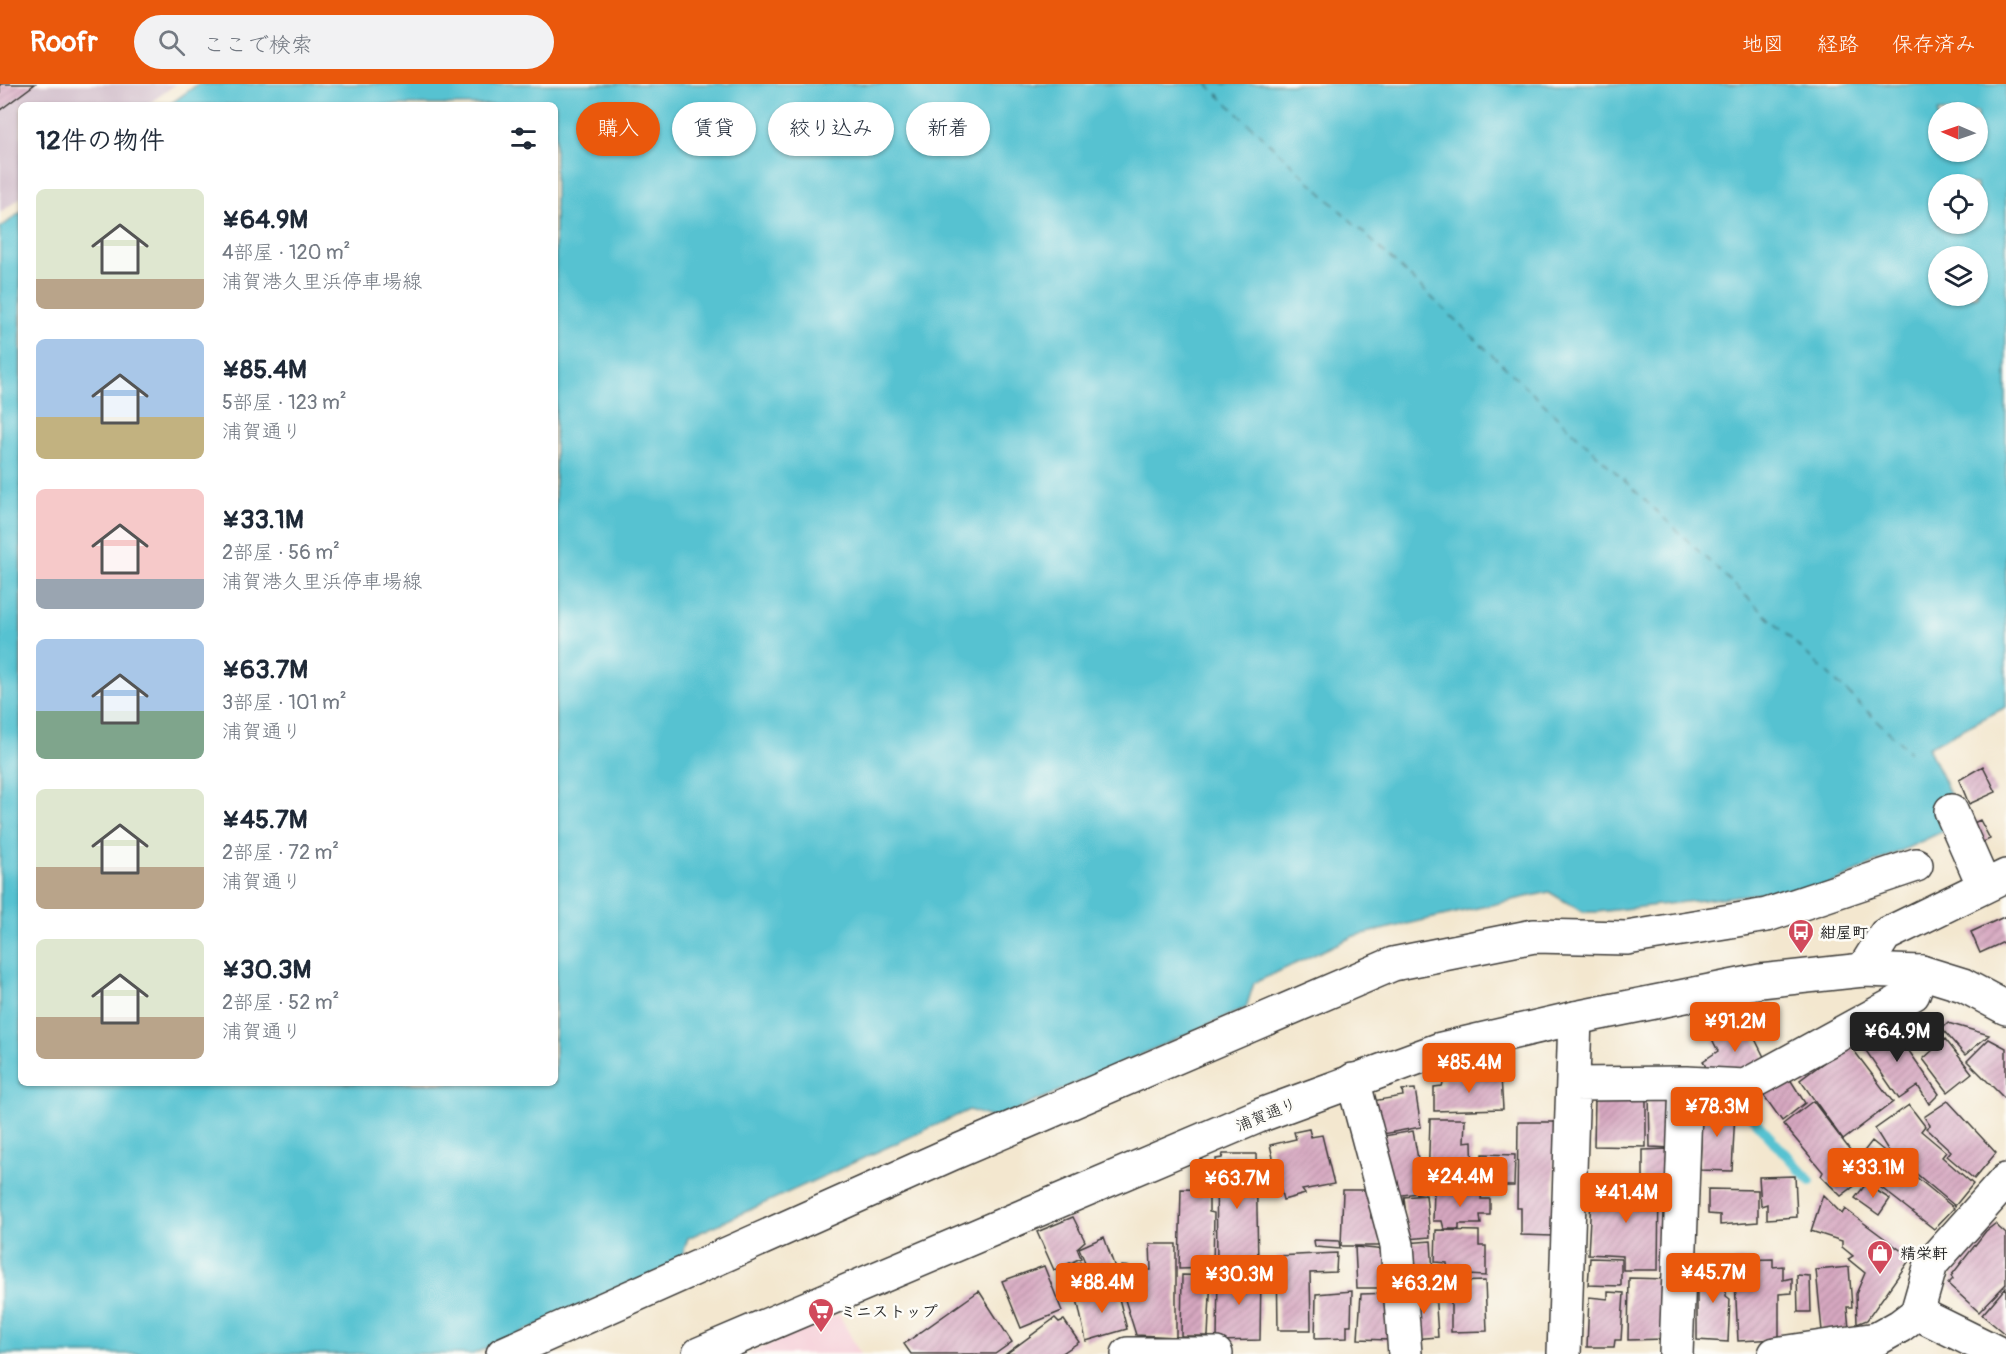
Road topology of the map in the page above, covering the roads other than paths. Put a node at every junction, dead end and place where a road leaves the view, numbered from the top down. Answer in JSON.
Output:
{"nodes":[{"id":1,"x":1951,"y":812,"type":"dead end"},
{"id":2,"x":1916,"y":865,"type":"dead end"},
{"id":3,"x":1995,"y":881,"type":"edge"},
{"id":4,"x":1863,"y":970,"type":"junction"},
{"id":5,"x":1921,"y":972,"type":"junction"},
{"id":6,"x":2006,"y":1008,"type":"edge"},
{"id":7,"x":1575,"y":1018,"type":"junction"},
{"id":8,"x":1353,"y":1080,"type":"junction"},
{"id":9,"x":1686,"y":1083,"type":"junction"},
{"id":10,"x":1573,"y":1084,"type":"junction"},
{"id":11,"x":2006,"y":1180,"type":"edge"},
{"id":12,"x":1917,"y":1313,"type":"junction"},
{"id":13,"x":503,"y":1354,"type":"edge"},
{"id":14,"x":699,"y":1354,"type":"edge"},
{"id":15,"x":1128,"y":1354,"type":"edge"},
{"id":16,"x":1216,"y":1354,"type":"edge"},
{"id":17,"x":1405,"y":1354,"type":"edge"},
{"id":18,"x":1564,"y":1354,"type":"edge"},
{"id":19,"x":1676,"y":1354,"type":"edge"},
{"id":20,"x":1775,"y":1354,"type":"edge"},
{"id":21,"x":2000,"y":1354,"type":"edge"}],
"edges":[{"from":1,"to":3,"type":"street"},
{"from":2,"to":13,"type":"street"},
{"from":3,"to":4,"type":"street"},
{"from":4,"to":5,"type":"street","name":"浦賀通り"},
{"from":4,"to":7,"type":"street","name":"浦賀通り"},
{"from":5,"to":6,"type":"street","name":"浦賀通り"},
{"from":5,"to":9,"type":"street"},
{"from":7,"to":8,"type":"street","name":"浦賀通り"},
{"from":7,"to":10,"type":"street"},
{"from":8,"to":14,"type":"street","name":"浦賀通り"},
{"from":8,"to":17,"type":"street"},
{"from":9,"to":10,"type":"street"},
{"from":9,"to":19,"type":"street"},
{"from":10,"to":18,"type":"street"},
{"from":11,"to":12,"type":"street"},
{"from":12,"to":20,"type":"street"},
{"from":12,"to":21,"type":"street"},
{"from":15,"to":16,"type":"street"}]}
